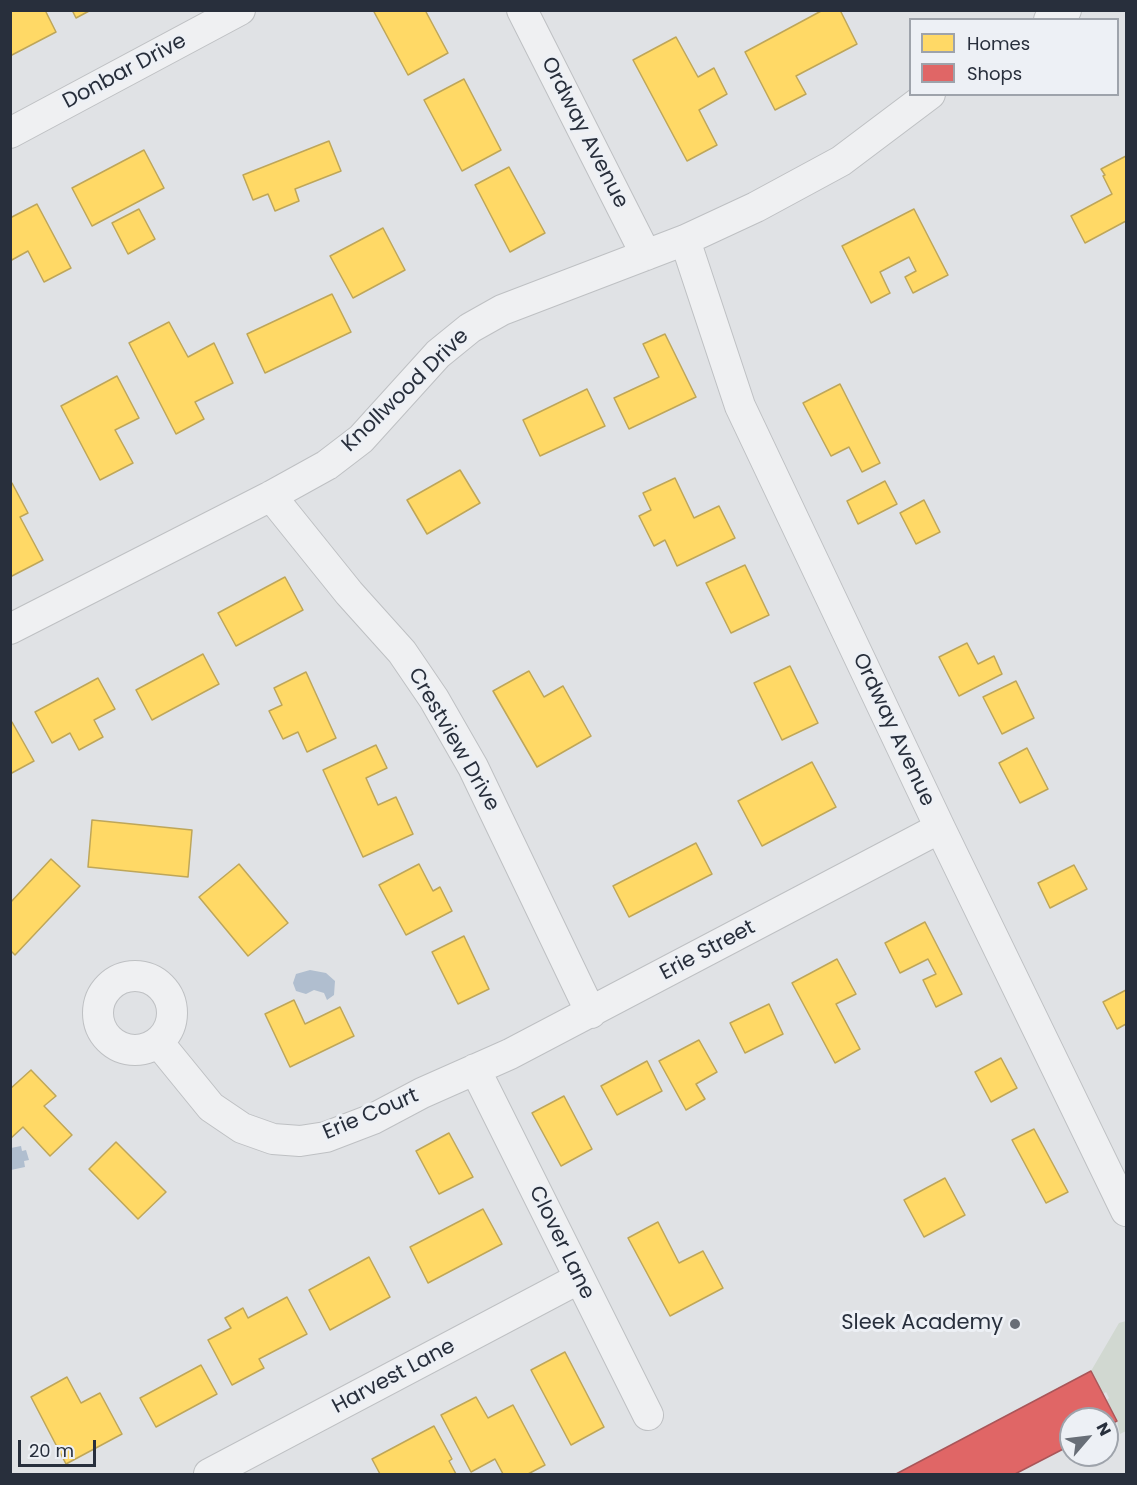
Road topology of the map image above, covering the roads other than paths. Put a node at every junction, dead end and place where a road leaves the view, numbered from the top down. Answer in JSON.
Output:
{"nodes":[{"id":1,"x":240,"y":10,"type":"edge"},
{"id":2,"x":522,"y":10,"type":"edge"},
{"id":3,"x":1066,"y":10,"type":"edge"},
{"id":4,"x":1052,"y":18,"type":"edge"},
{"id":5,"x":927,"y":96,"type":"edge"},
{"id":6,"x":10,"y":133,"type":"edge"},
{"id":7,"x":685,"y":240,"type":"junction"},
{"id":8,"x":646,"y":255,"type":"junction"},
{"id":9,"x":271,"y":496,"type":"junction"},
{"id":10,"x":10,"y":629,"type":"edge"},
{"id":11,"x":940,"y":828,"type":"junction"},
{"id":12,"x":591,"y":1013,"type":"junction"},
{"id":13,"x":158,"y":1042,"type":"dead end"},
{"id":14,"x":475,"y":1069,"type":"junction"},
{"id":15,"x":1126,"y":1211,"type":"edge"},
{"id":16,"x":578,"y":1279,"type":"junction"},
{"id":17,"x":648,"y":1415,"type":"dead end"},
{"id":18,"x":209,"y":1474,"type":"edge"}],
"edges":[{"from":1,"to":6,"type":"street","name":"Donbar Drive"},
{"from":2,"to":8,"type":"street","name":"Ordway Avenue"},
{"from":3,"to":4,"type":"street"},
{"from":5,"to":7,"type":"street","name":"Knollwood Drive"},
{"from":7,"to":8,"type":"street","name":"Knollwood Drive"},
{"from":7,"to":11,"type":"street","name":"Ordway Avenue"},
{"from":8,"to":9,"type":"street","name":"Knollwood Drive"},
{"from":9,"to":10,"type":"street","name":"Knollwood Drive"},
{"from":9,"to":12,"type":"street","name":"Crestview Drive"},
{"from":11,"to":12,"type":"street","name":"Erie Street"},
{"from":11,"to":15,"type":"street","name":"Ordway Avenue"},
{"from":12,"to":14,"type":"street","name":"Erie Street"},
{"from":13,"to":14,"type":"street","name":"Erie Court"},
{"from":14,"to":16,"type":"street","name":"Clover Lane"},
{"from":16,"to":17,"type":"street","name":"Clover Lane"},
{"from":16,"to":18,"type":"street","name":"Harvest Lane"}]}
